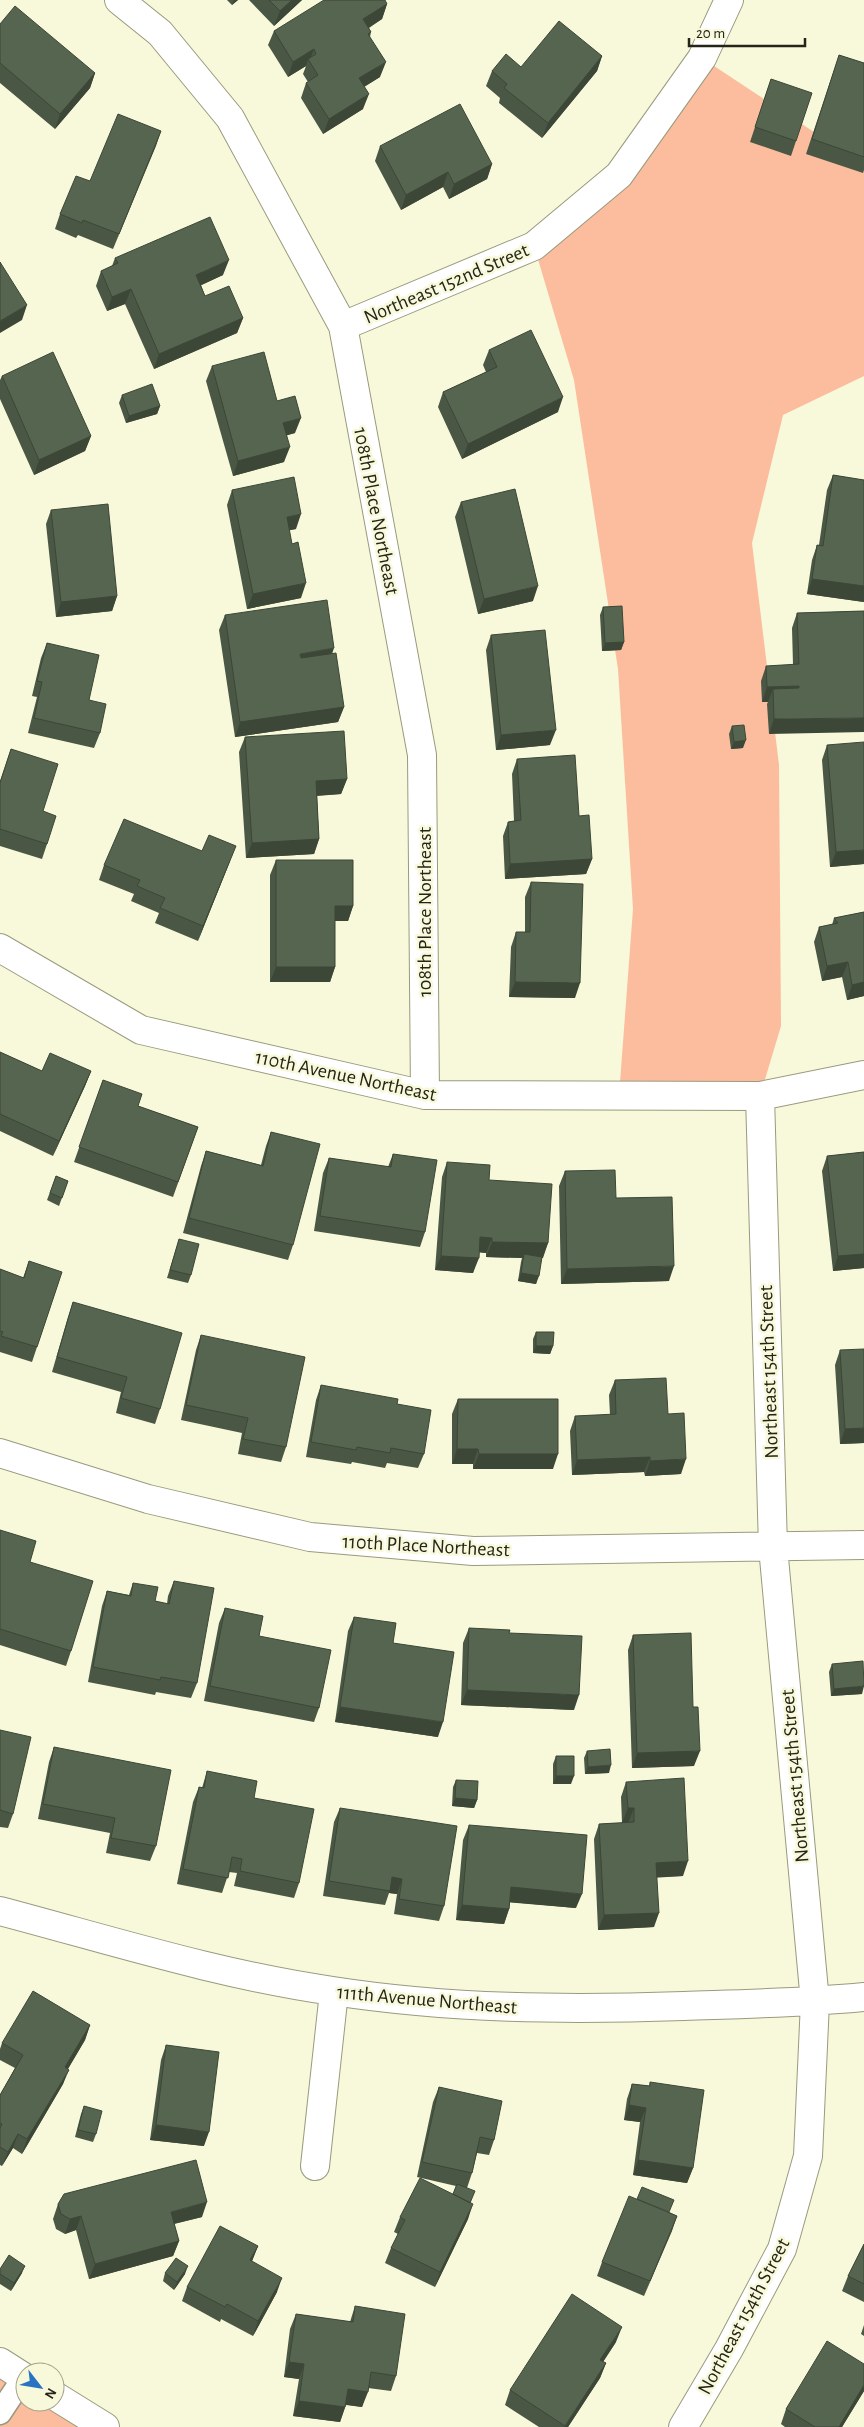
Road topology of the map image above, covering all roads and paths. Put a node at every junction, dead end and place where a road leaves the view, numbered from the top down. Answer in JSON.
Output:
{"nodes":[{"id":1,"x":119,"y":0,"type":"edge"},
{"id":2,"x":729,"y":1,"type":"edge"},
{"id":3,"x":343,"y":326,"type":"junction"},
{"id":4,"x":0,"y":948,"type":"edge"},
{"id":5,"x":864,"y":1075,"type":"edge"},
{"id":6,"x":425,"y":1095,"type":"junction"},
{"id":7,"x":760,"y":1096,"type":"junction"},
{"id":8,"x":0,"y":1453,"type":"edge"},
{"id":9,"x":864,"y":1545,"type":"edge"},
{"id":10,"x":773,"y":1547,"type":"junction"},
{"id":11,"x":0,"y":1911,"type":"edge"},
{"id":12,"x":334,"y":1992,"type":"junction"},
{"id":13,"x":864,"y":1997,"type":"edge"},
{"id":14,"x":815,"y":2002,"type":"junction"},
{"id":15,"x":315,"y":2166,"type":"dead end"},
{"id":16,"x":0,"y":2362,"type":"edge"},
{"id":17,"x":15,"y":2371,"type":"edge"},
{"id":18,"x":15,"y":2390,"type":"edge"},
{"id":19,"x":65,"y":2402,"type":"edge"},
{"id":20,"x":0,"y":2413,"type":"edge"},
{"id":21,"x":105,"y":2427,"type":"edge"},
{"id":22,"x":683,"y":2427,"type":"edge"}],
"edges":[{"from":1,"to":3,"type":"street","name":"108th Place Northeast"},
{"from":2,"to":3,"type":"street","name":"Northeast 152nd Street"},
{"from":3,"to":6,"type":"street","name":"108th Place Northeast"},
{"from":4,"to":6,"type":"street","name":"110th Avenue Northeast"},
{"from":5,"to":7,"type":"street","name":"110th Avenue Northeast"},
{"from":6,"to":7,"type":"street","name":"110th Avenue Northeast"},
{"from":7,"to":10,"type":"street","name":"Northeast 154th Street"},
{"from":8,"to":10,"type":"street","name":"110th Place Northeast"},
{"from":9,"to":10,"type":"street","name":"110th Place Northeast"},
{"from":10,"to":14,"type":"street","name":"Northeast 154th Street"},
{"from":11,"to":12,"type":"street","name":"111th Avenue Northeast"},
{"from":12,"to":14,"type":"street","name":"111th Avenue Northeast"},
{"from":12,"to":15,"type":"street"},
{"from":13,"to":14,"type":"street","name":"111th Avenue Northeast"},
{"from":14,"to":22,"type":"street","name":"Northeast 154th Street"},
{"from":16,"to":17,"type":"street"},
{"from":18,"to":20,"type":"lane"},
{"from":19,"to":21,"type":"street"}]}
